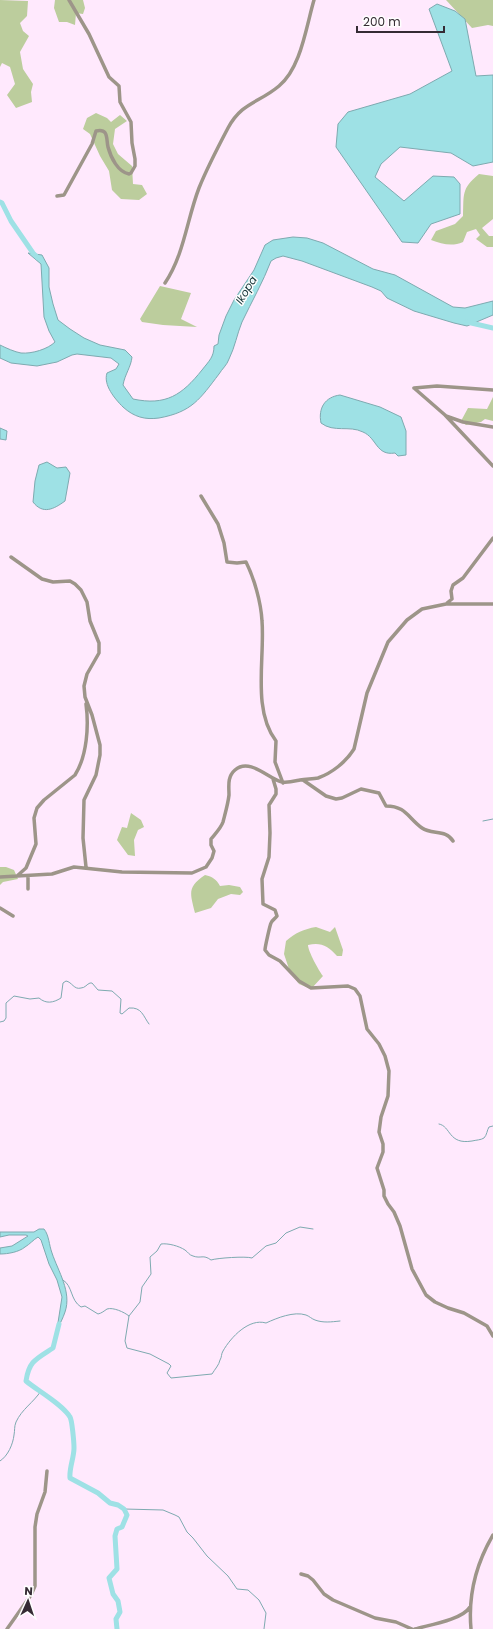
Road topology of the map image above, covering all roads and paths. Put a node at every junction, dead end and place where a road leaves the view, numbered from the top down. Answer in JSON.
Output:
{"nodes":[{"id":1,"x":69,"y":0,"type":"edge"},
{"id":2,"x":314,"y":0,"type":"edge"},
{"id":3,"x":57,"y":196,"type":"dead end"},
{"id":4,"x":165,"y":283,"type":"dead end"},
{"id":5,"x":493,"y":390,"type":"edge"},
{"id":6,"x":445,"y":415,"type":"junction"},
{"id":7,"x":493,"y":427,"type":"edge"},
{"id":8,"x":493,"y":466,"type":"edge"},
{"id":9,"x":201,"y":496,"type":"dead end"},
{"id":10,"x":493,"y":538,"type":"edge"},
{"id":11,"x":11,"y":557,"type":"dead end"},
{"id":12,"x":446,"y":604,"type":"junction"},
{"id":13,"x":493,"y":604,"type":"edge"},
{"id":14,"x":85,"y":697,"type":"junction"},
{"id":15,"x":273,"y":779,"type":"junction"},
{"id":16,"x":303,"y":780,"type":"junction"},
{"id":17,"x":283,"y":783,"type":"junction"},
{"id":18,"x":453,"y":841,"type":"dead end"},
{"id":19,"x":86,"y":867,"type":"junction"},
{"id":20,"x":0,"y":876,"type":"edge"},
{"id":21,"x":16,"y":876,"type":"junction"},
{"id":22,"x":28,"y":876,"type":"junction"},
{"id":23,"x":28,"y":889,"type":"dead end"},
{"id":24,"x":0,"y":908,"type":"edge"},
{"id":25,"x":13,"y":916,"type":"dead end"},
{"id":26,"x":493,"y":1336,"type":"edge"},
{"id":27,"x":47,"y":1471,"type":"dead end"},
{"id":28,"x":493,"y":1535,"type":"edge"},
{"id":29,"x":301,"y":1574,"type":"dead end"},
{"id":30,"x":470,"y":1607,"type":"junction"},
{"id":31,"x":7,"y":1629,"type":"edge"},
{"id":32,"x":413,"y":1629,"type":"edge"},
{"id":33,"x":471,"y":1629,"type":"edge"}],
"edges":[{"from":1,"to":3,"type":"street"},
{"from":2,"to":4,"type":"street"},
{"from":5,"to":6,"type":"street"},
{"from":6,"to":7,"type":"street"},
{"from":6,"to":8,"type":"street"},
{"from":9,"to":17,"type":"street"},
{"from":10,"to":12,"type":"street"},
{"from":11,"to":14,"type":"street"},
{"from":12,"to":13,"type":"street"},
{"from":12,"to":16,"type":"street"},
{"from":14,"to":19,"type":"street"},
{"from":14,"to":21,"type":"street"},
{"from":15,"to":17,"type":"street"},
{"from":15,"to":19,"type":"street"},
{"from":15,"to":26,"type":"street"},
{"from":16,"to":17,"type":"street"},
{"from":16,"to":18,"type":"street"},
{"from":19,"to":22,"type":"street"},
{"from":20,"to":21,"type":"street"},
{"from":21,"to":22,"type":"street"},
{"from":22,"to":23,"type":"street"},
{"from":24,"to":25,"type":"street"},
{"from":27,"to":31,"type":"street"},
{"from":28,"to":30,"type":"street"},
{"from":29,"to":32,"type":"street"},
{"from":30,"to":32,"type":"street"},
{"from":30,"to":33,"type":"street"}]}
